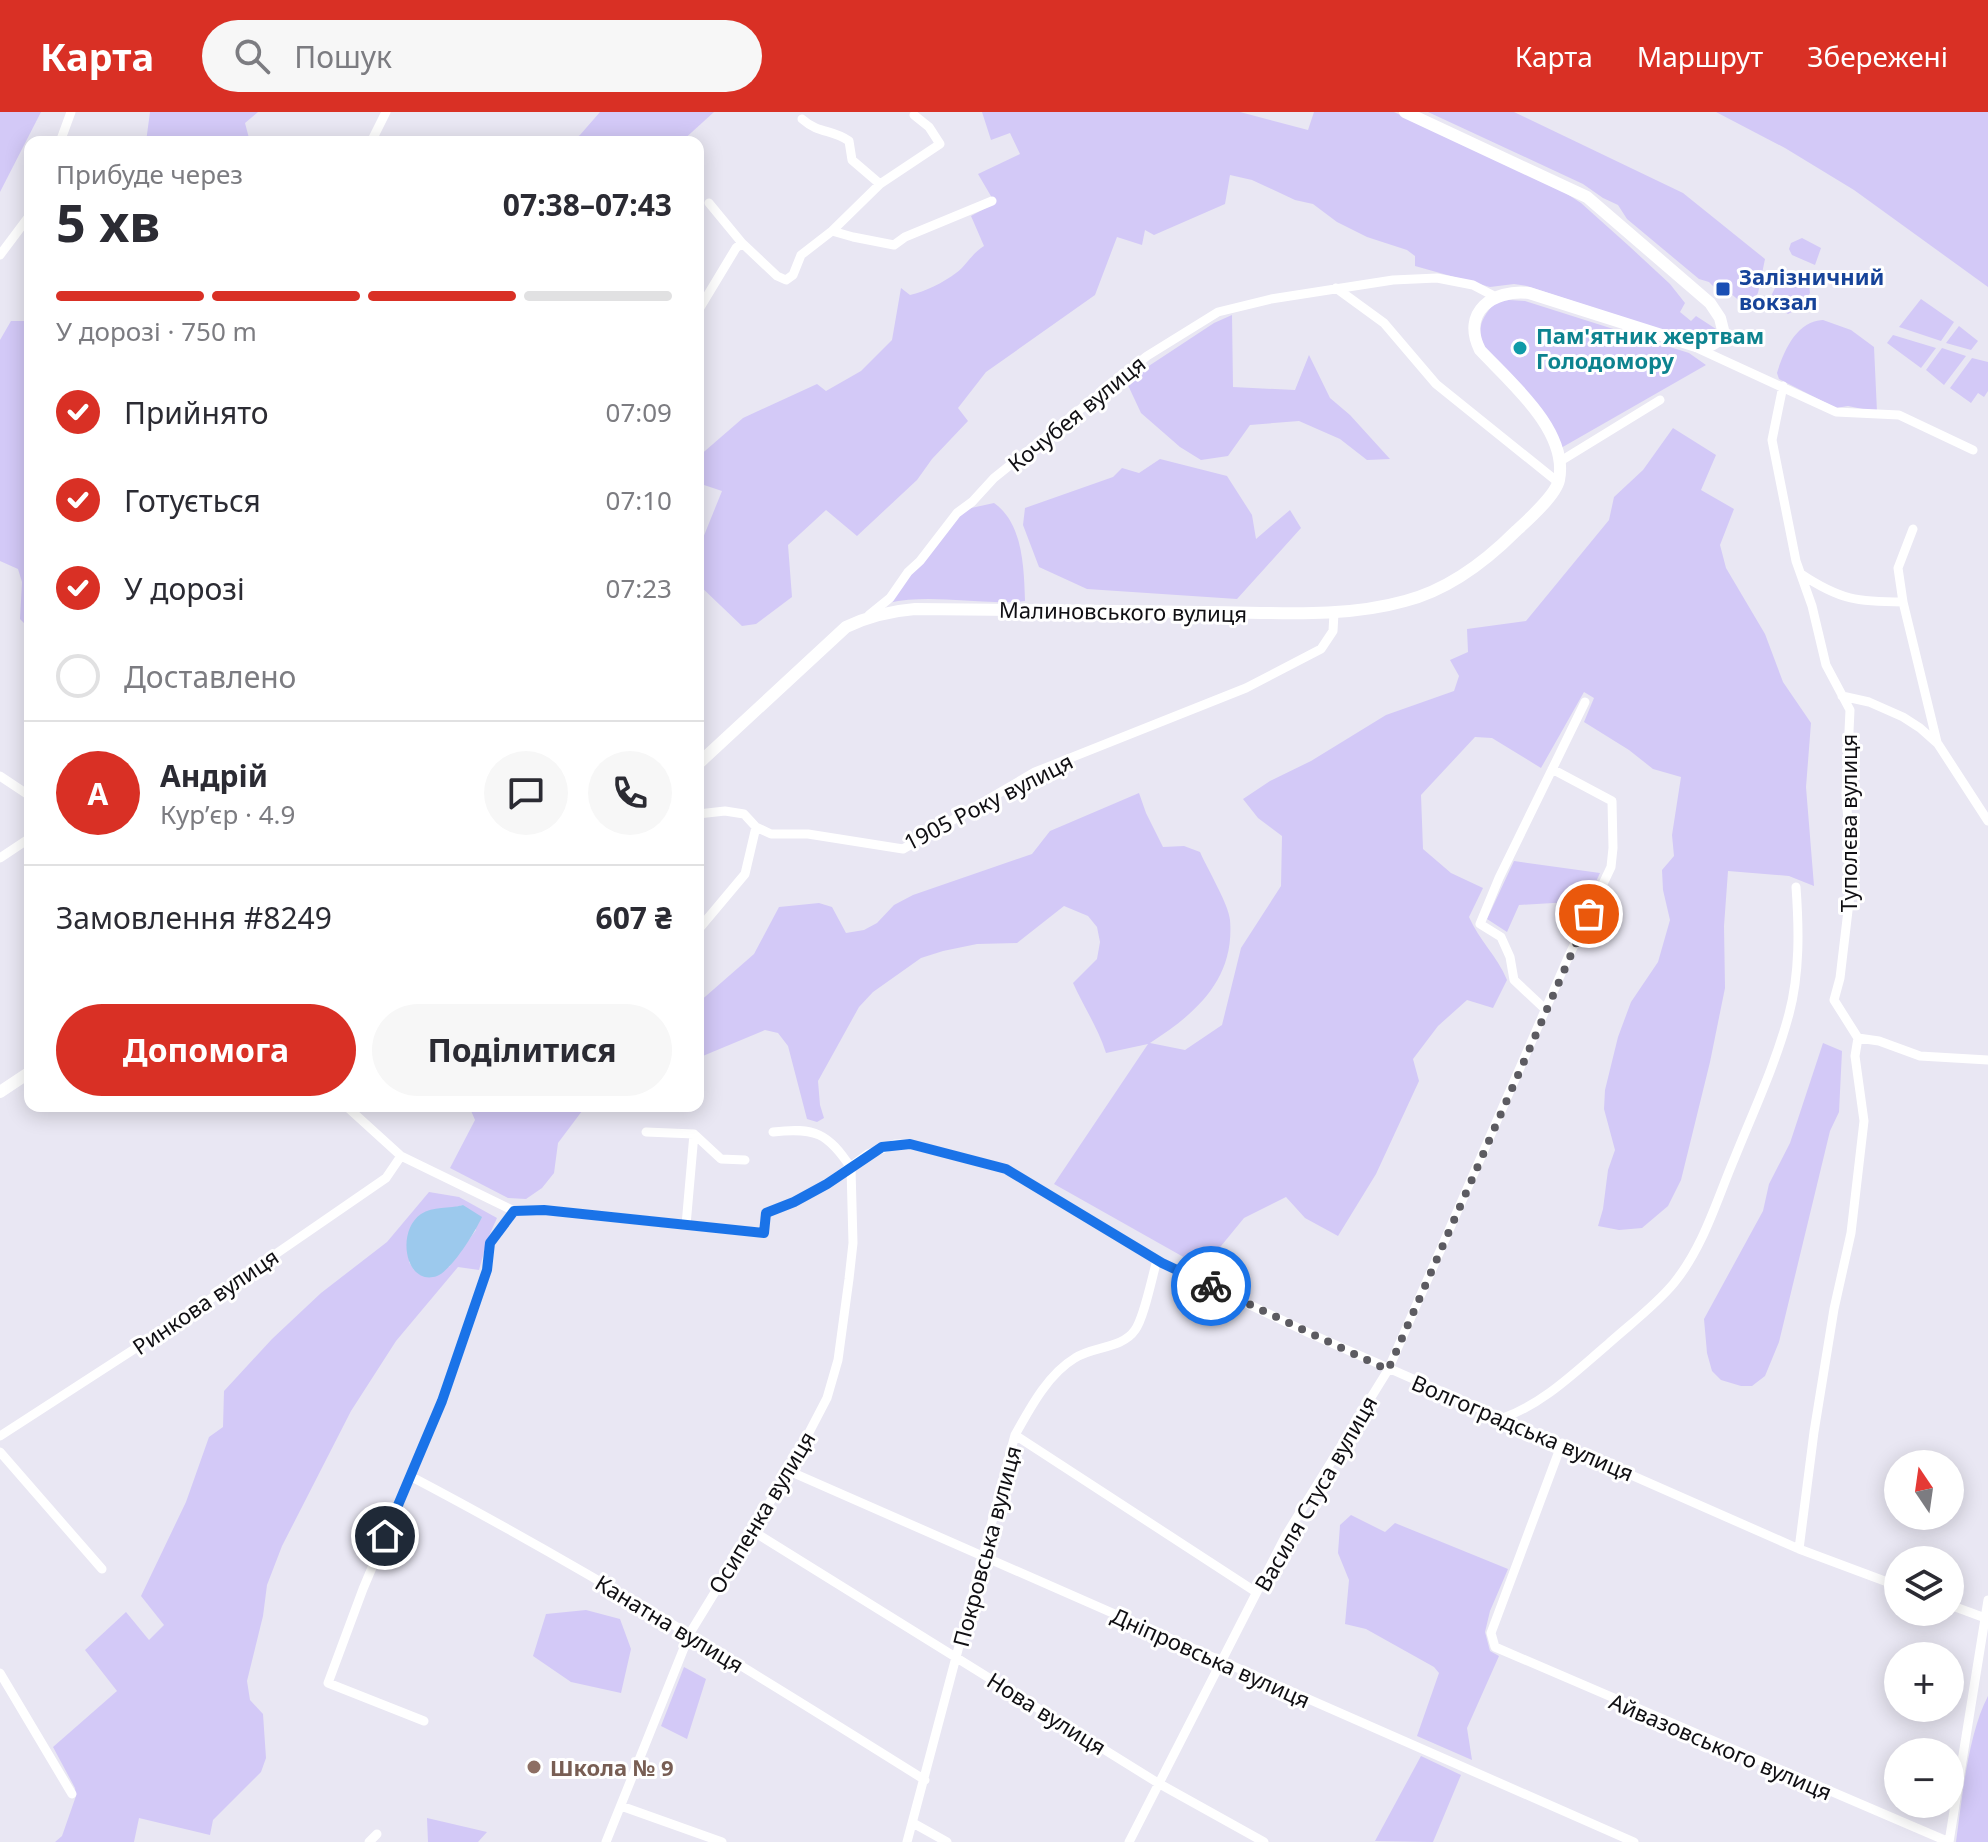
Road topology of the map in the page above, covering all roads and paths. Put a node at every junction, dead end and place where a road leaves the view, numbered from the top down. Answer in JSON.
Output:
{"nodes":[{"id":1,"x":71,"y":112,"type":"edge"},
{"id":2,"x":386,"y":112,"type":"edge"},
{"id":3,"x":1405,"y":112,"type":"edge"},
{"id":4,"x":914,"y":115,"type":"dead end"},
{"id":5,"x":802,"y":119,"type":"dead end"},
{"id":6,"x":62,"y":136,"type":"edge"},
{"id":7,"x":374,"y":136,"type":"edge"},
{"id":8,"x":880,"y":184,"type":"junction"},
{"id":9,"x":992,"y":201,"type":"dead end"},
{"id":10,"x":709,"y":203,"type":"dead end"},
{"id":11,"x":24,"y":223,"type":"edge"},
{"id":12,"x":832,"y":231,"type":"junction"},
{"id":13,"x":742,"y":243,"type":"junction"},
{"id":14,"x":0,"y":255,"type":"edge"},
{"id":15,"x":1336,"y":288,"type":"junction"},
{"id":16,"x":1494,"y":296,"type":"junction"},
{"id":17,"x":704,"y":301,"type":"edge"},
{"id":18,"x":1683,"y":342,"type":"junction"},
{"id":19,"x":1783,"y":386,"type":"junction"},
{"id":20,"x":1660,"y":400,"type":"dead end"},
{"id":21,"x":1973,"y":450,"type":"dead end"},
{"id":22,"x":1559,"y":462,"type":"junction"},
{"id":23,"x":1559,"y":483,"type":"junction"},
{"id":24,"x":1913,"y":529,"type":"dead end"},
{"id":25,"x":1801,"y":574,"type":"junction"},
{"id":26,"x":1903,"y":602,"type":"junction"},
{"id":27,"x":1334,"y":613,"type":"junction"},
{"id":28,"x":866,"y":617,"type":"junction"},
{"id":29,"x":1842,"y":696,"type":"junction"},
{"id":30,"x":1585,"y":702,"type":"dead end"},
{"id":31,"x":1938,"y":744,"type":"junction"},
{"id":32,"x":704,"y":758,"type":"edge"},
{"id":33,"x":1552,"y":769,"type":"junction"},
{"id":34,"x":0,"y":776,"type":"edge"},
{"id":35,"x":24,"y":792,"type":"edge"},
{"id":36,"x":704,"y":813,"type":"edge"},
{"id":37,"x":1988,"y":821,"type":"edge"},
{"id":38,"x":756,"y":827,"type":"junction"},
{"id":39,"x":24,"y":842,"type":"edge"},
{"id":40,"x":0,"y":858,"type":"edge"},
{"id":41,"x":1796,"y":887,"type":"dead end"},
{"id":42,"x":704,"y":923,"type":"edge"},
{"id":43,"x":1546,"y":1010,"type":"junction"},
{"id":44,"x":1858,"y":1038,"type":"junction"},
{"id":45,"x":1988,"y":1060,"type":"edge"},
{"id":46,"x":24,"y":1076,"type":"edge"},
{"id":47,"x":0,"y":1092,"type":"edge"},
{"id":48,"x":353,"y":1112,"type":"edge"},
{"id":49,"x":646,"y":1132,"type":"dead end"},
{"id":50,"x":773,"y":1132,"type":"dead end"},
{"id":51,"x":694,"y":1134,"type":"junction"},
{"id":52,"x":401,"y":1156,"type":"junction"},
{"id":53,"x":745,"y":1160,"type":"dead end"},
{"id":54,"x":851,"y":1168,"type":"junction"},
{"id":55,"x":514,"y":1211,"type":"junction"},
{"id":56,"x":686,"y":1225,"type":"junction"},
{"id":57,"x":1157,"y":1260,"type":"junction"},
{"id":58,"x":1388,"y":1370,"type":"junction"},
{"id":59,"x":1503,"y":1418,"type":"junction"},
{"id":60,"x":1015,"y":1435,"type":"junction"},
{"id":61,"x":0,"y":1436,"type":"edge"},
{"id":62,"x":1562,"y":1443,"type":"junction"},
{"id":63,"x":0,"y":1452,"type":"edge"},
{"id":64,"x":789,"y":1471,"type":"junction"},
{"id":65,"x":410,"y":1476,"type":"junction"},
{"id":66,"x":751,"y":1530,"type":"junction"},
{"id":67,"x":1799,"y":1549,"type":"junction"},
{"id":68,"x":983,"y":1558,"type":"junction"},
{"id":69,"x":102,"y":1569,"type":"dead end"},
{"id":70,"x":1884,"y":1581,"type":"edge"},
{"id":71,"x":1256,"y":1592,"type":"junction"},
{"id":72,"x":1988,"y":1600,"type":"edge"},
{"id":73,"x":1964,"y":1610,"type":"edge"},
{"id":74,"x":1987,"y":1619,"type":"edge"},
{"id":75,"x":690,"y":1633,"type":"junction"},
{"id":76,"x":957,"y":1657,"type":"junction"},
{"id":77,"x":1223,"y":1662,"type":"junction"},
{"id":78,"x":0,"y":1673,"type":"edge"},
{"id":79,"x":424,"y":1721,"type":"dead end"},
{"id":80,"x":925,"y":1780,"type":"junction"},
{"id":81,"x":1158,"y":1783,"type":"junction"},
{"id":82,"x":72,"y":1794,"type":"dead end"},
{"id":83,"x":621,"y":1806,"type":"junction"},
{"id":84,"x":913,"y":1823,"type":"junction"},
{"id":85,"x":377,"y":1834,"type":"dead end"},
{"id":86,"x":369,"y":1842,"type":"edge"},
{"id":87,"x":606,"y":1842,"type":"edge"},
{"id":88,"x":722,"y":1842,"type":"edge"},
{"id":89,"x":907,"y":1842,"type":"edge"},
{"id":90,"x":947,"y":1842,"type":"edge"},
{"id":91,"x":1129,"y":1842,"type":"edge"},
{"id":92,"x":1264,"y":1842,"type":"edge"},
{"id":93,"x":1634,"y":1842,"type":"edge"},
{"id":94,"x":1949,"y":1842,"type":"edge"}],
"edges":[{"from":1,"to":6,"type":"street"},
{"from":2,"to":7,"type":"street"},
{"from":3,"to":18,"type":"main road"},
{"from":4,"to":8,"type":"street"},
{"from":5,"to":8,"type":"street"},
{"from":8,"to":12,"type":"street"},
{"from":9,"to":12,"type":"street"},
{"from":10,"to":13,"type":"street"},
{"from":11,"to":14,"type":"street"},
{"from":12,"to":13,"type":"street"},
{"from":13,"to":17,"type":"street"},
{"from":15,"to":16,"type":"street","name":"Кочубея вулиця"},
{"from":15,"to":23,"type":"street"},
{"from":15,"to":28,"type":"street","name":"Кочубея вулиця"},
{"from":16,"to":18,"type":"main road"},
{"from":16,"to":22,"type":"main road"},
{"from":18,"to":19,"type":"street"},
{"from":19,"to":21,"type":"street"},
{"from":19,"to":25,"type":"street","name":"Туполєва вулиця"},
{"from":20,"to":22,"type":"street"},
{"from":22,"to":23,"type":"main road"},
{"from":23,"to":27,"type":"main road","name":"Малиновського вулиця"},
{"from":24,"to":26,"type":"street"},
{"from":25,"to":26,"type":"street"},
{"from":25,"to":29,"type":"street","name":"Туполєва вулиця"},
{"from":26,"to":31,"type":"street"},
{"from":27,"to":28,"type":"main road","name":"Малиновського вулиця"},
{"from":27,"to":38,"type":"street","name":"1905 Року вулиця"},
{"from":28,"to":32,"type":"main road","name":"Малиновського вулиця"},
{"from":29,"to":31,"type":"street"},
{"from":29,"to":44,"type":"street","name":"Туполєва вулиця"},
{"from":30,"to":33,"type":"street"},
{"from":31,"to":37,"type":"street"},
{"from":33,"to":43,"type":"street"},
{"from":33,"to":43,"type":"street","name":"Василя Стуса вулиця"},
{"from":34,"to":35,"type":"street"},
{"from":36,"to":38,"type":"street","name":"1905 Року вулиця"},
{"from":38,"to":42,"type":"street"},
{"from":39,"to":40,"type":"street"},
{"from":41,"to":59,"type":"street"},
{"from":43,"to":58,"type":"street","name":"Василя Стуса вулиця"},
{"from":44,"to":45,"type":"street"},
{"from":44,"to":67,"type":"street"},
{"from":46,"to":47,"type":"main road"},
{"from":48,"to":52,"type":"street"},
{"from":49,"to":51,"type":"street"},
{"from":50,"to":54,"type":"street"},
{"from":51,"to":53,"type":"street"},
{"from":51,"to":56,"type":"street"},
{"from":52,"to":55,"type":"street"},
{"from":52,"to":61,"type":"street","name":"Ринкова вулиця"},
{"from":54,"to":56,"type":"street"},
{"from":54,"to":57,"type":"street","name":"Волгоградська вулиця"},
{"from":54,"to":64,"type":"street","name":"Осипенка вулиця"},
{"from":55,"to":56,"type":"street"},
{"from":55,"to":65,"type":"street"},
{"from":57,"to":58,"type":"street","name":"Волгоградська вулиця"},
{"from":57,"to":60,"type":"street","name":"Покровська вулиця"},
{"from":58,"to":59,"type":"street","name":"Волгоградська вулиця"},
{"from":58,"to":71,"type":"street","name":"Василя Стуса вулиця"},
{"from":59,"to":62,"type":"street","name":"Волгоградська вулиця"},
{"from":60,"to":68,"type":"street","name":"Покровська вулиця"},
{"from":60,"to":71,"type":"street"},
{"from":62,"to":67,"type":"street","name":"Волгоградська вулиця"},
{"from":62,"to":94,"type":"street","name":"Айвазовського вулиця"},
{"from":63,"to":69,"type":"street"},
{"from":64,"to":66,"type":"street","name":"Осипенка вулиця"},
{"from":64,"to":68,"type":"street","name":"Дніпровська вулиця"},
{"from":65,"to":75,"type":"street","name":"Канатна вулиця"},
{"from":65,"to":79,"type":"street"},
{"from":66,"to":75,"type":"street","name":"Осипенка вулиця"},
{"from":66,"to":76,"type":"street","name":"Нова вулиця"},
{"from":67,"to":70,"type":"street","name":"Волгоградська вулиця"},
{"from":68,"to":76,"type":"street","name":"Покровська вулиця"},
{"from":68,"to":77,"type":"street","name":"Дніпровська вулиця"},
{"from":71,"to":77,"type":"street","name":"Василя Стуса вулиця"},
{"from":72,"to":74,"type":"street"},
{"from":73,"to":74,"type":"street"},
{"from":74,"to":94,"type":"street"},
{"from":75,"to":80,"type":"street","name":"Канатна вулиця"},
{"from":75,"to":83,"type":"street","name":"Осипенка вулиця"},
{"from":76,"to":80,"type":"street","name":"Покровська вулиця"},
{"from":76,"to":81,"type":"street","name":"Нова вулиця"},
{"from":77,"to":81,"type":"street","name":"Василя Стуса вулиця"},
{"from":77,"to":93,"type":"street","name":"Дніпровська вулиця"},
{"from":78,"to":82,"type":"street"},
{"from":80,"to":84,"type":"street","name":"Покровська вулиця"},
{"from":81,"to":91,"type":"street","name":"Василя Стуса вулиця"},
{"from":81,"to":92,"type":"street","name":"Нова вулиця"},
{"from":83,"to":87,"type":"street","name":"Осипенка вулиця"},
{"from":83,"to":88,"type":"street"},
{"from":84,"to":89,"type":"street","name":"Покровська вулиця"},
{"from":84,"to":90,"type":"street"},
{"from":85,"to":86,"type":"street"}]}
